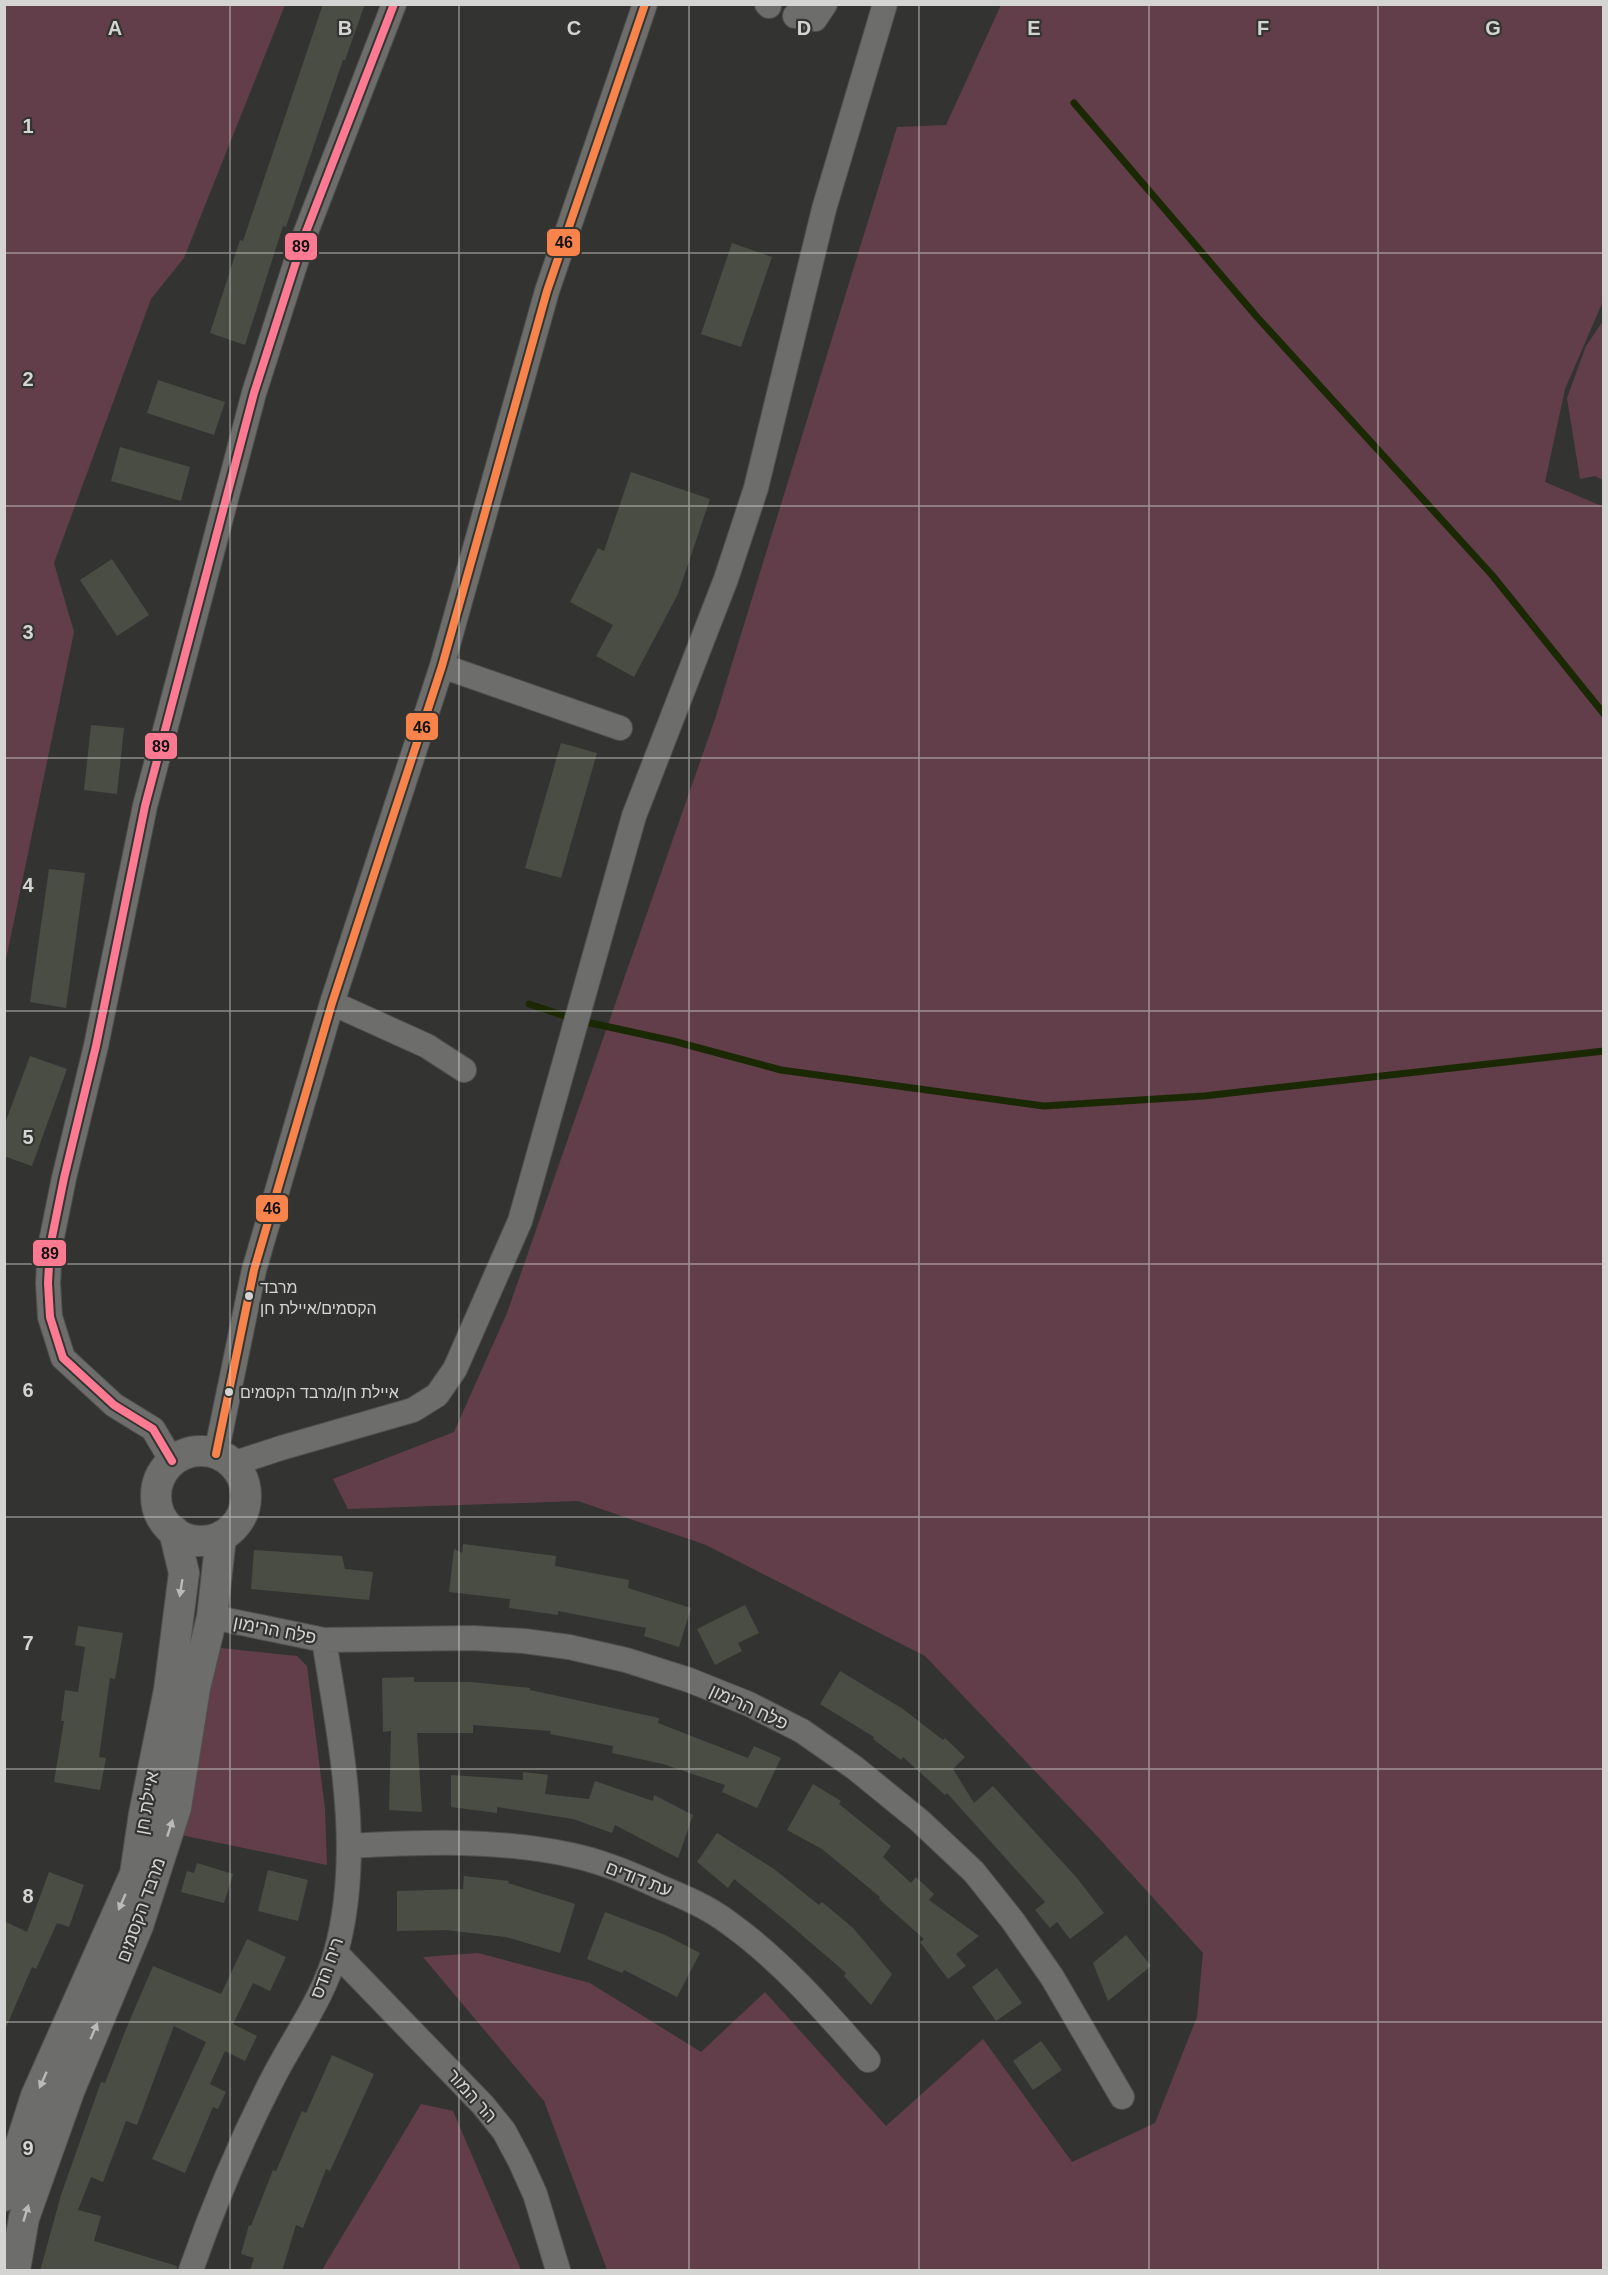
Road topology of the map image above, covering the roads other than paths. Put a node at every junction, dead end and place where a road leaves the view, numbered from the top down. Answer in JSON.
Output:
{"nodes":[{"id":1,"x":394,"y":4,"type":"edge"},
{"id":2,"x":645,"y":4,"type":"edge"},
{"id":3,"x":825,"y":4,"type":"edge"},
{"id":4,"x":885,"y":4,"type":"edge"},
{"id":5,"x":795,"y":16,"type":"dead end"},
{"id":6,"x":442,"y":666,"type":"junction"},
{"id":7,"x":620,"y":728,"type":"dead end"},
{"id":8,"x":332,"y":1003,"type":"junction"},
{"id":9,"x":464,"y":1070,"type":"dead end"},
{"id":10,"x":224,"y":1459,"type":"junction"},
{"id":11,"x":172,"y":1461,"type":"junction"},
{"id":12,"x":174,"y":1531,"type":"junction"},
{"id":13,"x":221,"y":1537,"type":"junction"},
{"id":14,"x":212,"y":1617,"type":"junction"},
{"id":15,"x":324,"y":1640,"type":"junction"},
{"id":16,"x":349,"y":1846,"type":"junction"},
{"id":17,"x":336,"y":1953,"type":"junction"},
{"id":18,"x":868,"y":2060,"type":"dead end"},
{"id":19,"x":1122,"y":2097,"type":"dead end"},
{"id":20,"x":4,"y":2196,"type":"edge"},
{"id":21,"x":15,"y":2271,"type":"edge"},
{"id":22,"x":191,"y":2271,"type":"edge"},
{"id":23,"x":558,"y":2271,"type":"edge"}],
"edges":[{"from":1,"to":11,"type":"street"},
{"from":2,"to":6,"type":"street"},
{"from":3,"to":5,"type":"street"},
{"from":4,"to":10,"type":"street"},
{"from":6,"to":7,"type":"street"},
{"from":6,"to":8,"type":"street"},
{"from":8,"to":9,"type":"street"},
{"from":8,"to":10,"type":"street"},
{"from":10,"to":11,"type":"street"},
{"from":10,"to":13,"type":"street"},
{"from":11,"to":12,"type":"street"},
{"from":12,"to":13,"type":"street"},
{"from":12,"to":20,"type":"street","name":"איילת חן","one_way":true},
{"from":13,"to":14,"type":"street","name":"מרבד הקסמים"},
{"from":14,"to":15,"type":"street","name":"פלח הרימון"},
{"from":21,"to":14,"type":"street","name":"מרבד הקסמים","one_way":true},
{"from":15,"to":16,"type":"street","name":"ריח הדס"},
{"from":15,"to":19,"type":"street","name":"פלח הרימון"},
{"from":16,"to":17,"type":"street","name":"ריח הדס"},
{"from":16,"to":18,"type":"street","name":"עת דודים"},
{"from":17,"to":22,"type":"street","name":"ריח הדס"},
{"from":17,"to":23,"type":"street","name":"הר המור"}]}
